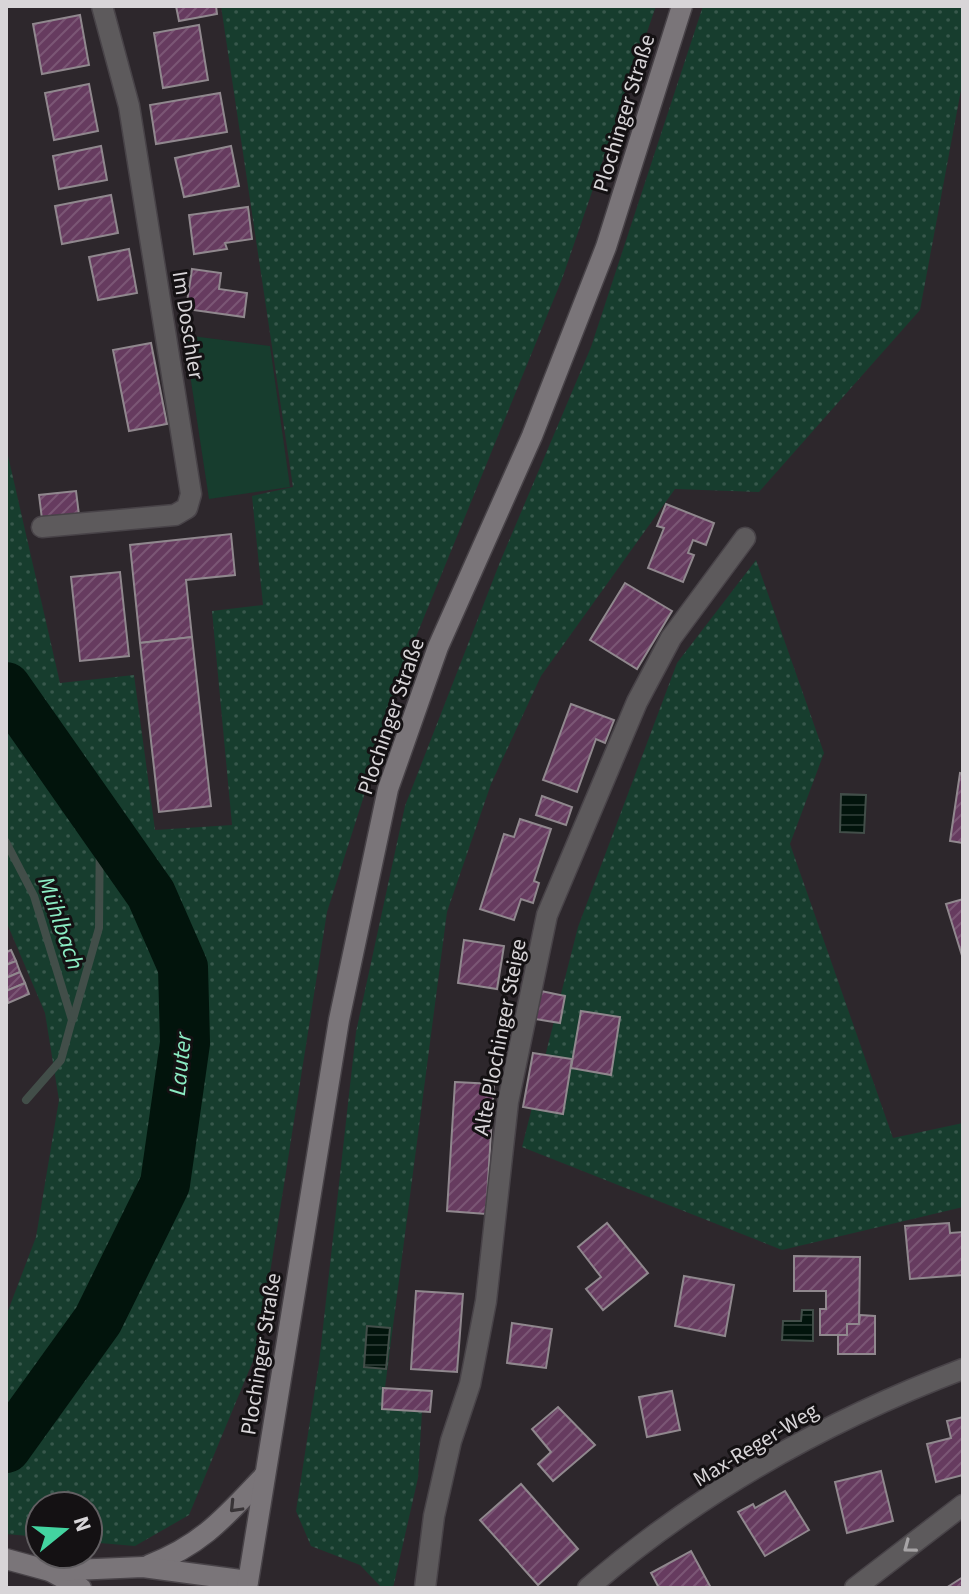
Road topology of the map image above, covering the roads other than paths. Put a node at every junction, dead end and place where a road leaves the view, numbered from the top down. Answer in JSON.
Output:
{"nodes":[{"id":1,"x":102,"y":6,"type":"edge"},
{"id":2,"x":682,"y":6,"type":"edge"},
{"id":3,"x":42,"y":527,"type":"dead end"},
{"id":4,"x":745,"y":538,"type":"dead end"},
{"id":5,"x":963,"y":1369,"type":"edge"},
{"id":6,"x":264,"y":1476,"type":"junction"},
{"id":7,"x":963,"y":1505,"type":"edge"},
{"id":8,"x":6,"y":1559,"type":"edge"},
{"id":9,"x":143,"y":1567,"type":"junction"},
{"id":10,"x":50,"y":1571,"type":"junction"},
{"id":11,"x":248,"y":1584,"type":"edge"},
{"id":12,"x":81,"y":1588,"type":"edge"},
{"id":13,"x":425,"y":1588,"type":"edge"},
{"id":14,"x":588,"y":1588,"type":"edge"},
{"id":15,"x":855,"y":1588,"type":"edge"}],
"edges":[{"from":1,"to":3,"type":"street","name":"Im Doschler"},
{"from":2,"to":6,"type":"main road","name":"Plochinger Straße"},
{"from":4,"to":13,"type":"street","name":"Alte Plochinger Steige"},
{"from":5,"to":14,"type":"street","name":"Max-Reger-Weg"},
{"from":6,"to":9,"type":"main road","name":"Plochinger Straße","one_way":true},
{"from":6,"to":11,"type":"main road","name":"Plochinger Straße"},
{"from":7,"to":15,"type":"street","one_way":true},
{"from":8,"to":10,"type":"main road","name":"Plochinger Straße"},
{"from":9,"to":10,"type":"main road","name":"Plochinger Straße"},
{"from":9,"to":11,"type":"main road","name":"Plochinger Straße"},
{"from":10,"to":12,"type":"main road","name":"Plochinger Straße"}]}
